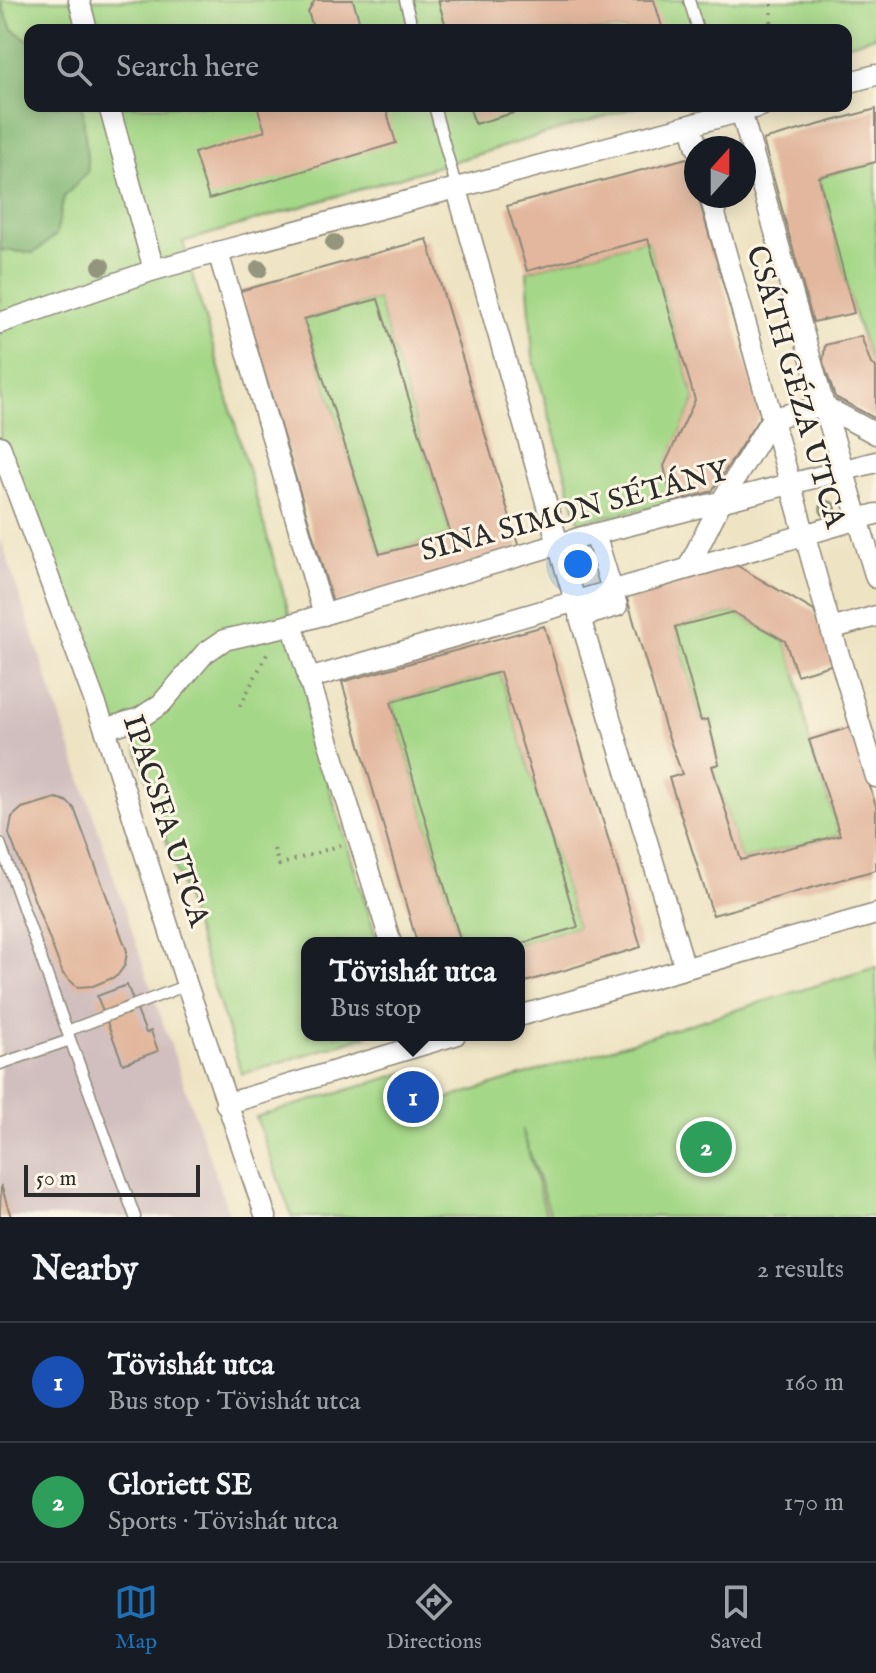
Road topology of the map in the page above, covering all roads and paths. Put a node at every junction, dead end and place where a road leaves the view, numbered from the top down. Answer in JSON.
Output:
{"nodes":[{"id":1,"x":79,"y":0,"type":"edge"},
{"id":2,"x":405,"y":0,"type":"edge"},
{"id":3,"x":689,"y":0,"type":"edge"},
{"id":4,"x":772,"y":0,"type":"edge"},
{"id":5,"x":85,"y":24,"type":"edge"},
{"id":6,"x":411,"y":24,"type":"edge"},
{"id":7,"x":696,"y":24,"type":"edge"},
{"id":8,"x":771,"y":24,"type":"edge"},
{"id":9,"x":876,"y":75,"type":"edge"},
{"id":10,"x":852,"y":81,"type":"edge"},
{"id":11,"x":111,"y":112,"type":"edge"},
{"id":12,"x":436,"y":112,"type":"edge"},
{"id":13,"x":726,"y":112,"type":"edge"},
{"id":14,"x":729,"y":112,"type":"edge"},
{"id":15,"x":691,"y":125,"type":"junction"},
{"id":16,"x":694,"y":136,"type":"edge"},
{"id":17,"x":456,"y":186,"type":"junction"},
{"id":18,"x":713,"y":208,"type":"edge"},
{"id":19,"x":218,"y":252,"type":"junction"},
{"id":20,"x":154,"y":270,"type":"junction"},
{"id":21,"x":0,"y":323,"type":"edge"},
{"id":22,"x":824,"y":406,"type":"junction"},
{"id":23,"x":772,"y":418,"type":"junction"},
{"id":24,"x":876,"y":434,"type":"edge"},
{"id":25,"x":0,"y":446,"type":"edge"},
{"id":26,"x":876,"y":462,"type":"edge"},
{"id":27,"x":843,"y":471,"type":"junction"},
{"id":28,"x":791,"y":485,"type":"junction"},
{"id":29,"x":721,"y":502,"type":"junction"},
{"id":30,"x":867,"y":517,"type":"edge"},
{"id":31,"x":595,"y":534,"type":"junction"},
{"id":32,"x":805,"y":535,"type":"junction"},
{"id":33,"x":558,"y":544,"type":"junction"},
{"id":34,"x":688,"y":568,"type":"junction"},
{"id":35,"x":876,"y":578,"type":"edge"},
{"id":36,"x":612,"y":590,"type":"junction"},
{"id":37,"x":578,"y":608,"type":"junction"},
{"id":38,"x":324,"y":615,"type":"junction"},
{"id":39,"x":876,"y":616,"type":"edge"},
{"id":40,"x":287,"y":626,"type":"junction"},
{"id":41,"x":831,"y":629,"type":"junction"},
{"id":42,"x":308,"y":679,"type":"junction"},
{"id":43,"x":240,"y":706,"type":"dead end"},
{"id":44,"x":105,"y":729,"type":"junction"},
{"id":45,"x":876,"y":777,"type":"edge"},
{"id":46,"x":359,"y":839,"type":"junction"},
{"id":47,"x":0,"y":843,"type":"edge"},
{"id":48,"x":274,"y":849,"type":"dead end"},
{"id":49,"x":876,"y":914,"type":"edge"},
{"id":50,"x":389,"y":937,"type":"edge"},
{"id":51,"x":685,"y":968,"type":"junction"},
{"id":52,"x":187,"y":985,"type":"junction"},
{"id":53,"x":525,"y":1014,"type":"edge"},
{"id":54,"x":69,"y":1035,"type":"junction"},
{"id":55,"x":419,"y":1041,"type":"edge"},
{"id":56,"x":0,"y":1064,"type":"edge"},
{"id":57,"x":226,"y":1104,"type":"junction"},
{"id":58,"x":135,"y":1217,"type":"edge"},
{"id":59,"x":266,"y":1217,"type":"edge"}],
"edges":[{"from":1,"to":5,"type":"street"},
{"from":2,"to":6,"type":"lane"},
{"from":3,"to":7,"type":"lane"},
{"from":4,"to":8,"type":"path"},
{"from":9,"to":10,"type":"street"},
{"from":11,"to":20,"type":"street"},
{"from":12,"to":17,"type":"lane"},
{"from":13,"to":15,"type":"street"},
{"from":14,"to":22,"type":"street"},
{"from":15,"to":16,"type":"street"},
{"from":15,"to":17,"type":"street"},
{"from":17,"to":19,"type":"street"},
{"from":17,"to":33,"type":"street"},
{"from":18,"to":23,"type":"street","name":"CSÁTH GÉZA UTCA"},
{"from":19,"to":20,"type":"street"},
{"from":19,"to":38,"type":"street"},
{"from":20,"to":21,"type":"street"},
{"from":22,"to":23,"type":"street"},
{"from":22,"to":24,"type":"street"},
{"from":22,"to":27,"type":"street"},
{"from":23,"to":28,"type":"street","name":"CSÁTH GÉZA UTCA"},
{"from":23,"to":29,"type":"street"},
{"from":25,"to":44,"type":"street","name":"IPACSFA UTCA"},
{"from":26,"to":27,"type":"street","name":"SINA SIMON SÉTÁNY"},
{"from":27,"to":28,"type":"street","name":"SINA SIMON SÉTÁNY"},
{"from":27,"to":30,"type":"street"},
{"from":28,"to":29,"type":"street","name":"SINA SIMON SÉTÁNY"},
{"from":28,"to":32,"type":"street","name":"CSÁTH GÉZA UTCA"},
{"from":29,"to":31,"type":"street","name":"SINA SIMON SÉTÁNY"},
{"from":29,"to":34,"type":"street"},
{"from":30,"to":32,"type":"street"},
{"from":30,"to":35,"type":"street"},
{"from":31,"to":33,"type":"street","name":"SINA SIMON SÉTÁNY"},
{"from":31,"to":36,"type":"street"},
{"from":32,"to":34,"type":"street"},
{"from":32,"to":41,"type":"street","name":"CSÁTH GÉZA UTCA"},
{"from":33,"to":37,"type":"street"},
{"from":33,"to":38,"type":"street","name":"SINA SIMON SÉTÁNY"},
{"from":34,"to":36,"type":"street"},
{"from":36,"to":37,"type":"street"},
{"from":37,"to":42,"type":"street"},
{"from":37,"to":51,"type":"street"},
{"from":38,"to":40,"type":"street","name":"SINA SIMON SÉTÁNY"},
{"from":39,"to":41,"type":"street"},
{"from":40,"to":42,"type":"street"},
{"from":40,"to":43,"type":"path"},
{"from":40,"to":44,"type":"street","name":"SINA SIMON SÉTÁNY"},
{"from":41,"to":45,"type":"street","name":"CSÁTH GÉZA UTCA"},
{"from":42,"to":46,"type":"street"},
{"from":44,"to":52,"type":"street","name":"IPACSFA UTCA"},
{"from":46,"to":48,"type":"path"},
{"from":46,"to":50,"type":"street"},
{"from":47,"to":54,"type":"lane"},
{"from":49,"to":51,"type":"street"},
{"from":51,"to":53,"type":"street"},
{"from":52,"to":54,"type":"lane"},
{"from":52,"to":57,"type":"street","name":"IPACSFA UTCA"},
{"from":54,"to":56,"type":"lane"},
{"from":54,"to":58,"type":"lane"},
{"from":55,"to":57,"type":"street"},
{"from":57,"to":59,"type":"street","name":"IPACSFA UTCA"}]}
